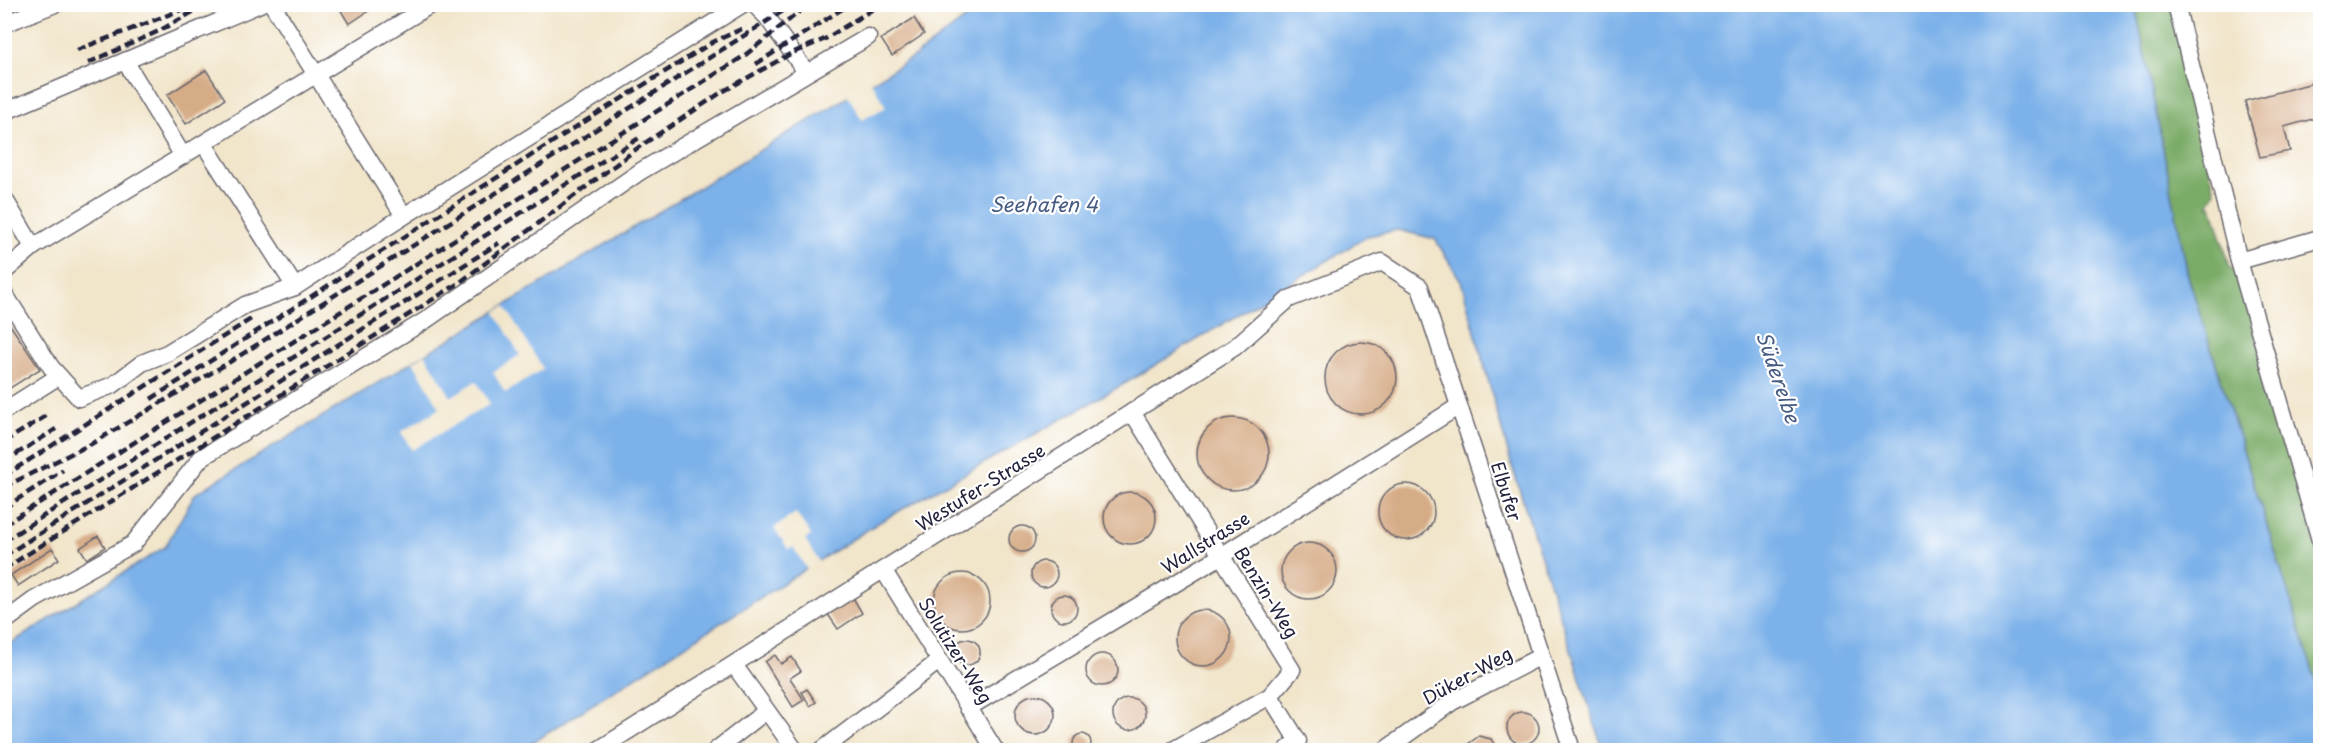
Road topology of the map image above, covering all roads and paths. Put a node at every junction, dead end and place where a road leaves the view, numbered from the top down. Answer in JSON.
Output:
{"nodes":[{"id":1,"x":55,"y":4,"type":"edge"},
{"id":2,"x":260,"y":4,"type":"edge"},
{"id":3,"x":272,"y":4,"type":"edge"},
{"id":4,"x":432,"y":4,"type":"edge"},
{"id":5,"x":743,"y":4,"type":"edge"},
{"id":6,"x":754,"y":4,"type":"edge"},
{"id":7,"x":2176,"y":4,"type":"edge"},
{"id":8,"x":4,"y":24,"type":"edge"},
{"id":9,"x":868,"y":37,"type":"dead end"},
{"id":10,"x":126,"y":61,"type":"junction"},
{"id":11,"x":806,"y":72,"type":"junction"},
{"id":12,"x":316,"y":75,"type":"junction"},
{"id":13,"x":4,"y":112,"type":"edge"},
{"id":14,"x":204,"y":144,"type":"junction"},
{"id":15,"x":183,"y":156,"type":"junction"},
{"id":16,"x":4,"y":198,"type":"edge"},
{"id":17,"x":404,"y":216,"type":"junction"},
{"id":18,"x":2320,"y":238,"type":"edge"},
{"id":19,"x":33,"y":247,"type":"junction"},
{"id":20,"x":2239,"y":261,"type":"junction"},
{"id":21,"x":1382,"y":262,"type":"joint"},
{"id":22,"x":4,"y":272,"type":"edge"},
{"id":23,"x":295,"y":287,"type":"junction"},
{"id":24,"x":4,"y":293,"type":"edge"},
{"id":25,"x":59,"y":376,"type":"junction"},
{"id":26,"x":1459,"y":406,"type":"junction"},
{"id":27,"x":4,"y":411,"type":"edge"},
{"id":28,"x":1132,"y":412,"type":"junction"},
{"id":29,"x":2320,"y":540,"type":"edge"},
{"id":30,"x":1221,"y":556,"type":"junction"},
{"id":31,"x":884,"y":571,"type":"junction"},
{"id":32,"x":4,"y":622,"type":"edge"},
{"id":33,"x":1541,"y":656,"type":"junction"},
{"id":34,"x":939,"y":661,"type":"junction"},
{"id":35,"x":734,"y":665,"type":"junction"},
{"id":36,"x":1270,"y":696,"type":"junction"},
{"id":37,"x":968,"y":708,"type":"junction"},
{"id":38,"x":766,"y":711,"type":"junction"},
{"id":39,"x":598,"y":750,"type":"edge"},
{"id":40,"x":716,"y":750,"type":"edge"},
{"id":41,"x":795,"y":750,"type":"edge"},
{"id":42,"x":822,"y":750,"type":"edge"},
{"id":43,"x":995,"y":750,"type":"edge"},
{"id":44,"x":1173,"y":750,"type":"edge"},
{"id":45,"x":1287,"y":750,"type":"edge"},
{"id":46,"x":1385,"y":750,"type":"edge"},
{"id":47,"x":1572,"y":750,"type":"edge"}],
"edges":[{"from":1,"to":8,"type":"lane"},
{"from":2,"to":10,"type":"lane"},
{"from":3,"to":12,"type":"lane"},
{"from":4,"to":12,"type":"lane"},
{"from":5,"to":17,"type":"lane"},
{"from":6,"to":11,"type":"lane"},
{"from":7,"to":20,"type":"lane"},
{"from":9,"to":11,"type":"lane"},
{"from":10,"to":13,"type":"lane"},
{"from":10,"to":15,"type":"lane"},
{"from":11,"to":32,"type":"lane"},
{"from":12,"to":14,"type":"lane"},
{"from":12,"to":17,"type":"lane"},
{"from":14,"to":15,"type":"lane"},
{"from":14,"to":23,"type":"lane"},
{"from":15,"to":19,"type":"lane"},
{"from":16,"to":19,"type":"lane"},
{"from":17,"to":23,"type":"lane"},
{"from":18,"to":20,"type":"lane"},
{"from":19,"to":22,"type":"lane"},
{"from":20,"to":29,"type":"lane"},
{"from":21,"to":26,"type":"lane","name":"Elbufer"},
{"from":21,"to":28,"type":"lane","name":"Westufer-Strasse"},
{"from":23,"to":25,"type":"lane"},
{"from":24,"to":25,"type":"lane"},
{"from":25,"to":27,"type":"lane"},
{"from":26,"to":30,"type":"lane","name":"Wallstrasse"},
{"from":26,"to":33,"type":"lane","name":"Elbufer"},
{"from":28,"to":30,"type":"lane","name":"Benzin-Weg"},
{"from":28,"to":31,"type":"lane","name":"Westufer-Strasse"},
{"from":30,"to":36,"type":"lane","name":"Benzin-Weg"},
{"from":30,"to":37,"type":"lane","name":"Wallstrasse"},
{"from":31,"to":34,"type":"lane","name":"Solutizer-Weg"},
{"from":31,"to":35,"type":"lane","name":"Westufer-Strasse"},
{"from":33,"to":46,"type":"lane","name":"Düker-Weg"},
{"from":33,"to":47,"type":"lane","name":"Elbufer"},
{"from":34,"to":37,"type":"lane","name":"Solutizer-Weg"},
{"from":34,"to":42,"type":"lane"},
{"from":35,"to":38,"type":"lane"},
{"from":35,"to":39,"type":"lane","name":"Westufer-Strasse"},
{"from":36,"to":44,"type":"lane"},
{"from":36,"to":45,"type":"lane"},
{"from":37,"to":43,"type":"lane","name":"Solutizer-Weg"},
{"from":38,"to":40,"type":"lane"},
{"from":38,"to":41,"type":"lane"}]}
